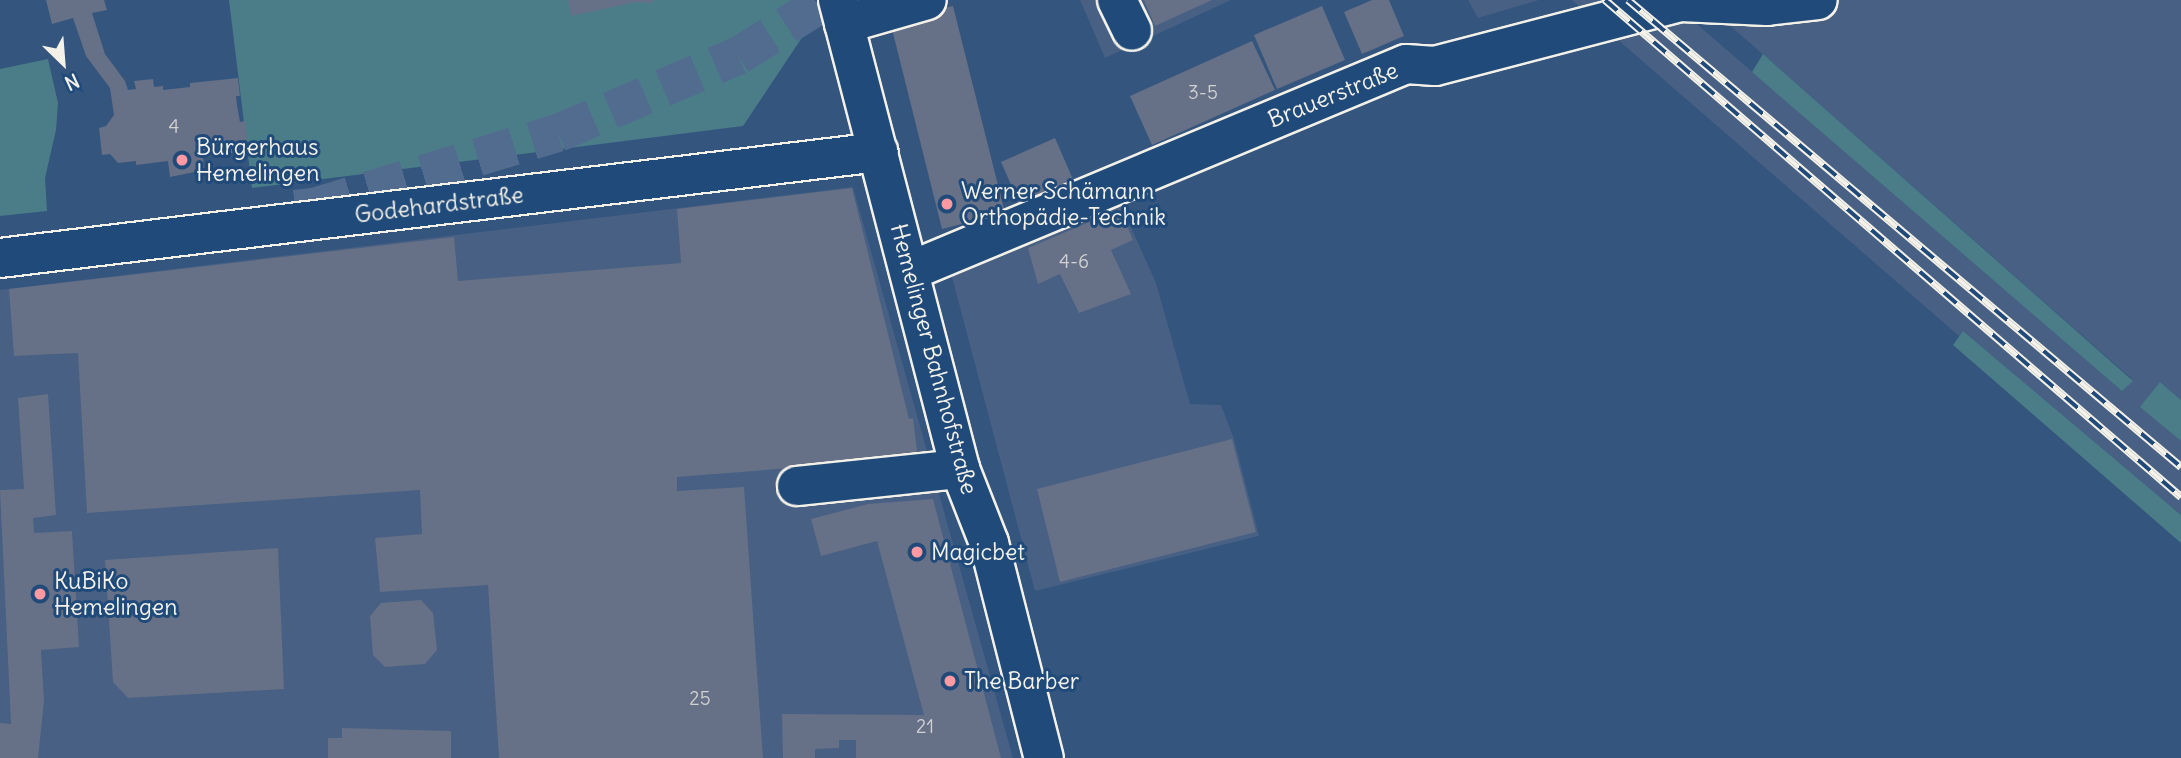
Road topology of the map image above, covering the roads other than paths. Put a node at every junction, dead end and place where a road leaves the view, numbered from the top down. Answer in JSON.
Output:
{"nodes":[{"id":1,"x":928,"y":0,"type":"edge"},
{"id":2,"x":1818,"y":0,"type":"edge"},
{"id":3,"x":841,"y":12,"type":"edge"},
{"id":4,"x":879,"y":152,"type":"junction"},
{"id":5,"x":0,"y":258,"type":"edge"},
{"id":6,"x":910,"y":271,"type":"junction"},
{"id":7,"x":960,"y":469,"type":"junction"},
{"id":8,"x":797,"y":486,"type":"dead end"},
{"id":9,"x":1044,"y":758,"type":"edge"}],
"edges":[{"from":1,"to":3,"type":"street"},
{"from":2,"to":6,"type":"street","name":"Brauerstraße"},
{"from":3,"to":4,"type":"street","name":"Hemelinger Bahnhofstraße"},
{"from":4,"to":5,"type":"street","name":"Godehardstraße"},
{"from":4,"to":6,"type":"street","name":"Hemelinger Bahnhofstraße"},
{"from":6,"to":7,"type":"street","name":"Hemelinger Bahnhofstraße"},
{"from":7,"to":8,"type":"street"},
{"from":7,"to":9,"type":"street","name":"Hemelinger Bahnhofstraße"}]}
